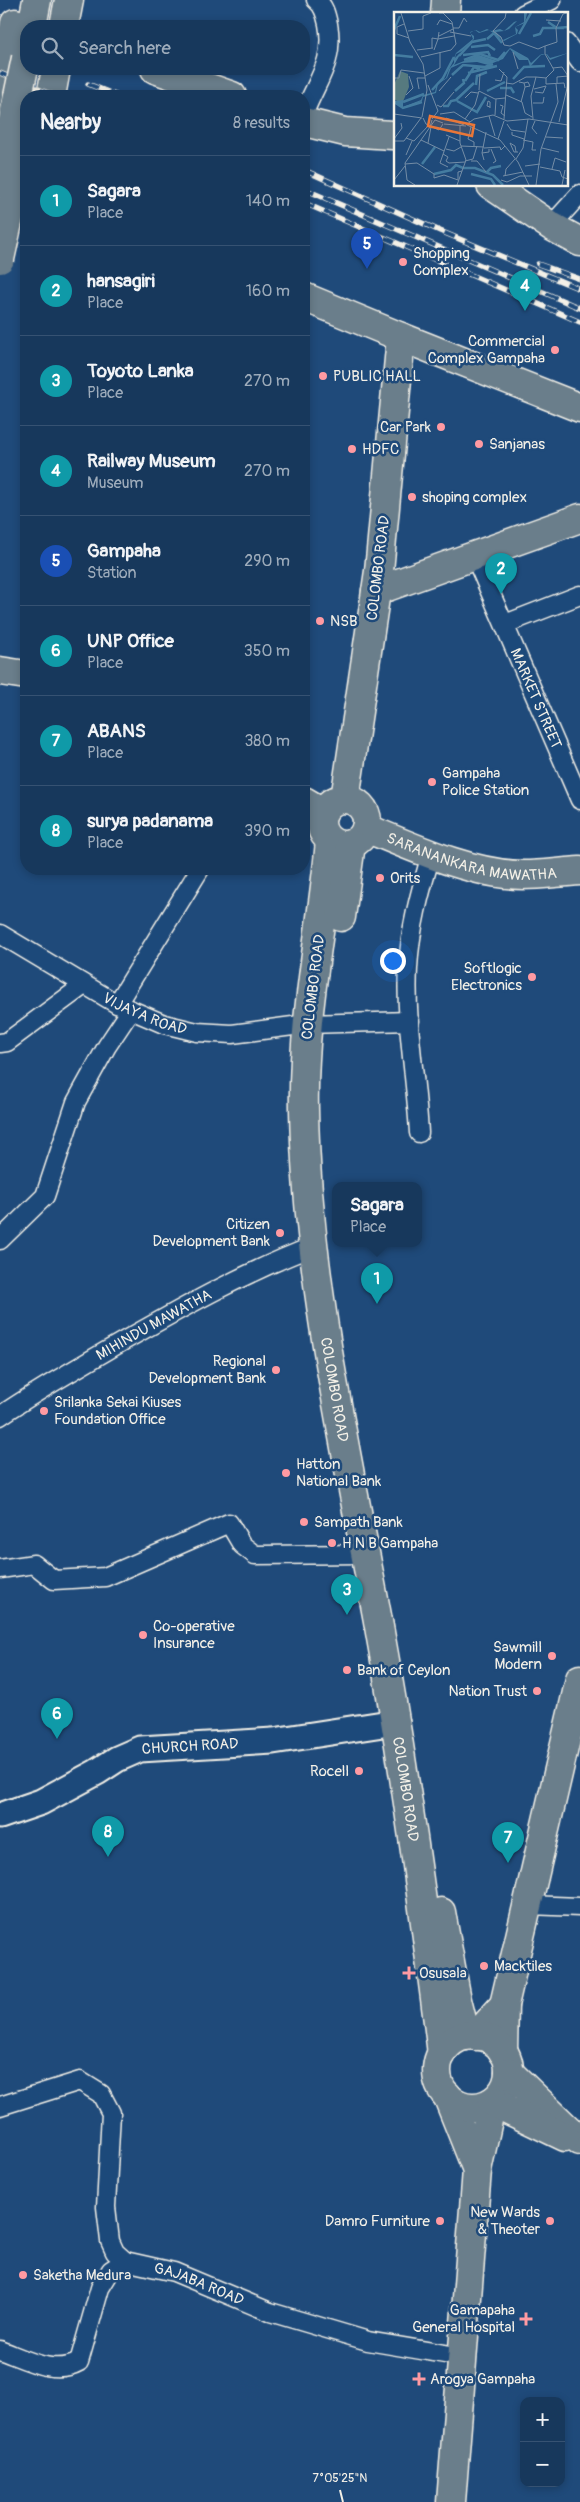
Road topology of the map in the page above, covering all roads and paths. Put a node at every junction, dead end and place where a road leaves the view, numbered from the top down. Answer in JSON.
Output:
{"nodes":[{"id":1,"x":37,"y":0,"type":"edge"},
{"id":2,"x":53,"y":0,"type":"edge"},
{"id":3,"x":69,"y":0,"type":"edge"},
{"id":4,"x":316,"y":0,"type":"edge"},
{"id":5,"x":546,"y":6,"type":"edge"},
{"id":6,"x":529,"y":12,"type":"edge"},
{"id":7,"x":19,"y":19,"type":"edge"},
{"id":8,"x":49,"y":20,"type":"edge"},
{"id":9,"x":65,"y":20,"type":"edge"},
{"id":10,"x":568,"y":46,"type":"edge"},
{"id":11,"x":580,"y":62,"type":"edge"},
{"id":12,"x":22,"y":75,"type":"edge"},
{"id":13,"x":39,"y":75,"type":"edge"},
{"id":14,"x":55,"y":75,"type":"edge"},
{"id":15,"x":172,"y":75,"type":"edge"},
{"id":16,"x":36,"y":90,"type":"edge"},
{"id":17,"x":52,"y":90,"type":"edge"},
{"id":18,"x":215,"y":90,"type":"edge"},
{"id":19,"x":310,"y":100,"type":"edge"},
{"id":20,"x":0,"y":104,"type":"edge"},
{"id":21,"x":310,"y":123,"type":"edge"},
{"id":22,"x":394,"y":135,"type":"edge"},
{"id":23,"x":0,"y":143,"type":"edge"},
{"id":24,"x":20,"y":163,"type":"edge"},
{"id":25,"x":20,"y":167,"type":"edge"},
{"id":26,"x":0,"y":183,"type":"edge"},
{"id":27,"x":492,"y":186,"type":"edge"},
{"id":28,"x":580,"y":194,"type":"edge"},
{"id":29,"x":551,"y":226,"type":"junction"},
{"id":30,"x":580,"y":242,"type":"edge"},
{"id":31,"x":0,"y":259,"type":"edge"},
{"id":32,"x":310,"y":299,"type":"edge"},
{"id":33,"x":401,"y":337,"type":"junction"},
{"id":34,"x":580,"y":408,"type":"edge"},
{"id":35,"x":580,"y":518,"type":"edge"},
{"id":36,"x":475,"y":557,"type":"junction"},
{"id":37,"x":376,"y":591,"type":"junction"},
{"id":38,"x":580,"y":595,"type":"edge"},
{"id":39,"x":504,"y":624,"type":"junction"},
{"id":40,"x":0,"y":671,"type":"edge"},
{"id":41,"x":20,"y":674,"type":"edge"},
{"id":42,"x":580,"y":800,"type":"edge"},
{"id":43,"x":324,"y":804,"type":"edge"},
{"id":44,"x":349,"y":838,"type":"junction"},
{"id":45,"x":431,"y":855,"type":"junction"},
{"id":46,"x":580,"y":866,"type":"edge"},
{"id":47,"x":580,"y":871,"type":"edge"},
{"id":48,"x":197,"y":875,"type":"edge"},
{"id":49,"x":0,"y":934,"type":"edge"},
{"id":50,"x":84,"y":985,"type":"junction"},
{"id":51,"x":124,"y":1007,"type":"junction"},
{"id":52,"x":410,"y":1021,"type":"junction"},
{"id":53,"x":317,"y":1024,"type":"junction"},
{"id":54,"x":0,"y":1044,"type":"edge"},
{"id":55,"x":419,"y":1133,"type":"dead end"},
{"id":56,"x":0,"y":1240,"type":"edge"},
{"id":57,"x":323,"y":1245,"type":"junction"},
{"id":58,"x":0,"y":1416,"type":"edge"},
{"id":59,"x":374,"y":1552,"type":"junction"},
{"id":60,"x":0,"y":1569,"type":"edge"},
{"id":61,"x":580,"y":1679,"type":"edge"},
{"id":62,"x":405,"y":1720,"type":"junction"},
{"id":63,"x":0,"y":1816,"type":"edge"},
{"id":64,"x":528,"y":1905,"type":"junction"},
{"id":65,"x":580,"y":1907,"type":"edge"},
{"id":66,"x":504,"y":2005,"type":"junction"},
{"id":67,"x":471,"y":2036,"type":"junction"},
{"id":68,"x":442,"y":2054,"type":"junction"},
{"id":69,"x":506,"y":2062,"type":"junction"},
{"id":70,"x":447,"y":2095,"type":"junction"},
{"id":71,"x":492,"y":2102,"type":"junction"},
{"id":72,"x":0,"y":2106,"type":"edge"},
{"id":73,"x":580,"y":2142,"type":"edge"},
{"id":74,"x":477,"y":2170,"type":"junction"},
{"id":75,"x":125,"y":2261,"type":"junction"},
{"id":76,"x":0,"y":2350,"type":"edge"},
{"id":77,"x":463,"y":2357,"type":"junction"},
{"id":78,"x":451,"y":2502,"type":"edge"}],
"edges":[{"from":1,"to":7,"type":"main road"},
{"from":2,"to":8,"type":"main road"},
{"from":3,"to":9,"type":"main road"},
{"from":4,"to":19,"type":"street"},
{"from":5,"to":6,"type":"street"},
{"from":7,"to":20,"type":"main road"},
{"from":10,"to":11,"type":"street"},
{"from":12,"to":26,"type":"main road","bridge":true},
{"from":13,"to":16,"type":"main road"},
{"from":14,"to":17,"type":"main road"},
{"from":15,"to":18,"type":"main road"},
{"from":21,"to":22,"type":"main road"},
{"from":23,"to":24,"type":"main road"},
{"from":25,"to":31,"type":"main road","bridge":true},
{"from":27,"to":29,"type":"main road"},
{"from":28,"to":29,"type":"street"},
{"from":29,"to":30,"type":"main road"},
{"from":32,"to":33,"type":"main road"},
{"from":33,"to":34,"type":"main road"},
{"from":33,"to":37,"type":"main road","name":"COLOMBO ROAD"},
{"from":35,"to":36,"type":"main road"},
{"from":36,"to":37,"type":"main road"},
{"from":36,"to":39,"type":"street","name":"MARKET STREET"},
{"from":37,"to":43,"type":"main road","name":"COLOMBO ROAD"},
{"from":38,"to":39,"type":"street"},
{"from":39,"to":42,"type":"street","name":"MARKET STREET"},
{"from":40,"to":41,"type":"main road"},
{"from":43,"to":44,"type":"main road","name":"COLOMBO ROAD"},
{"from":43,"to":44,"type":"main road"},
{"from":44,"to":45,"type":"main road","name":"SARANANKARA MAWATHA"},
{"from":44,"to":53,"type":"main road","name":"COLOMBO ROAD"},
{"from":45,"to":47,"type":"main road","name":"SARANANKARA MAWATHA"},
{"from":45,"to":52,"type":"street"},
{"from":46,"to":47,"type":"main road"},
{"from":48,"to":51,"type":"street"},
{"from":49,"to":50,"type":"street","name":"VIJAYA ROAD"},
{"from":50,"to":51,"type":"street","name":"VIJAYA ROAD"},
{"from":50,"to":54,"type":"street"},
{"from":51,"to":53,"type":"street","name":"VIJAYA ROAD"},
{"from":51,"to":56,"type":"street"},
{"from":52,"to":53,"type":"street","name":"VIJAYA ROAD"},
{"from":52,"to":55,"type":"street"},
{"from":53,"to":57,"type":"main road","name":"COLOMBO ROAD"},
{"from":57,"to":58,"type":"street","name":"MIHINDU MAWATHA"},
{"from":57,"to":59,"type":"main road","name":"COLOMBO ROAD"},
{"from":59,"to":60,"type":"street"},
{"from":59,"to":62,"type":"main road","name":"COLOMBO ROAD"},
{"from":61,"to":64,"type":"main road"},
{"from":62,"to":63,"type":"street","name":"CHURCH ROAD"},
{"from":62,"to":67,"type":"main road","name":"COLOMBO ROAD"},
{"from":62,"to":68,"type":"main road","name":"COLOMBO ROAD"},
{"from":64,"to":65,"type":"street"},
{"from":64,"to":66,"type":"main road"},
{"from":66,"to":67,"type":"main road"},
{"from":66,"to":69,"type":"main road"},
{"from":67,"to":68,"type":"main road"},
{"from":67,"to":69,"type":"main road"},
{"from":68,"to":70,"type":"main road"},
{"from":69,"to":71,"type":"main road"},
{"from":69,"to":73,"type":"main road"},
{"from":70,"to":71,"type":"main road"},
{"from":70,"to":74,"type":"main road"},
{"from":71,"to":73,"type":"main road"},
{"from":71,"to":74,"type":"main road"},
{"from":72,"to":75,"type":"street"},
{"from":74,"to":77,"type":"main road"},
{"from":75,"to":76,"type":"street"},
{"from":75,"to":77,"type":"street","name":"GAJABA ROAD"},
{"from":77,"to":78,"type":"main road"}]}
